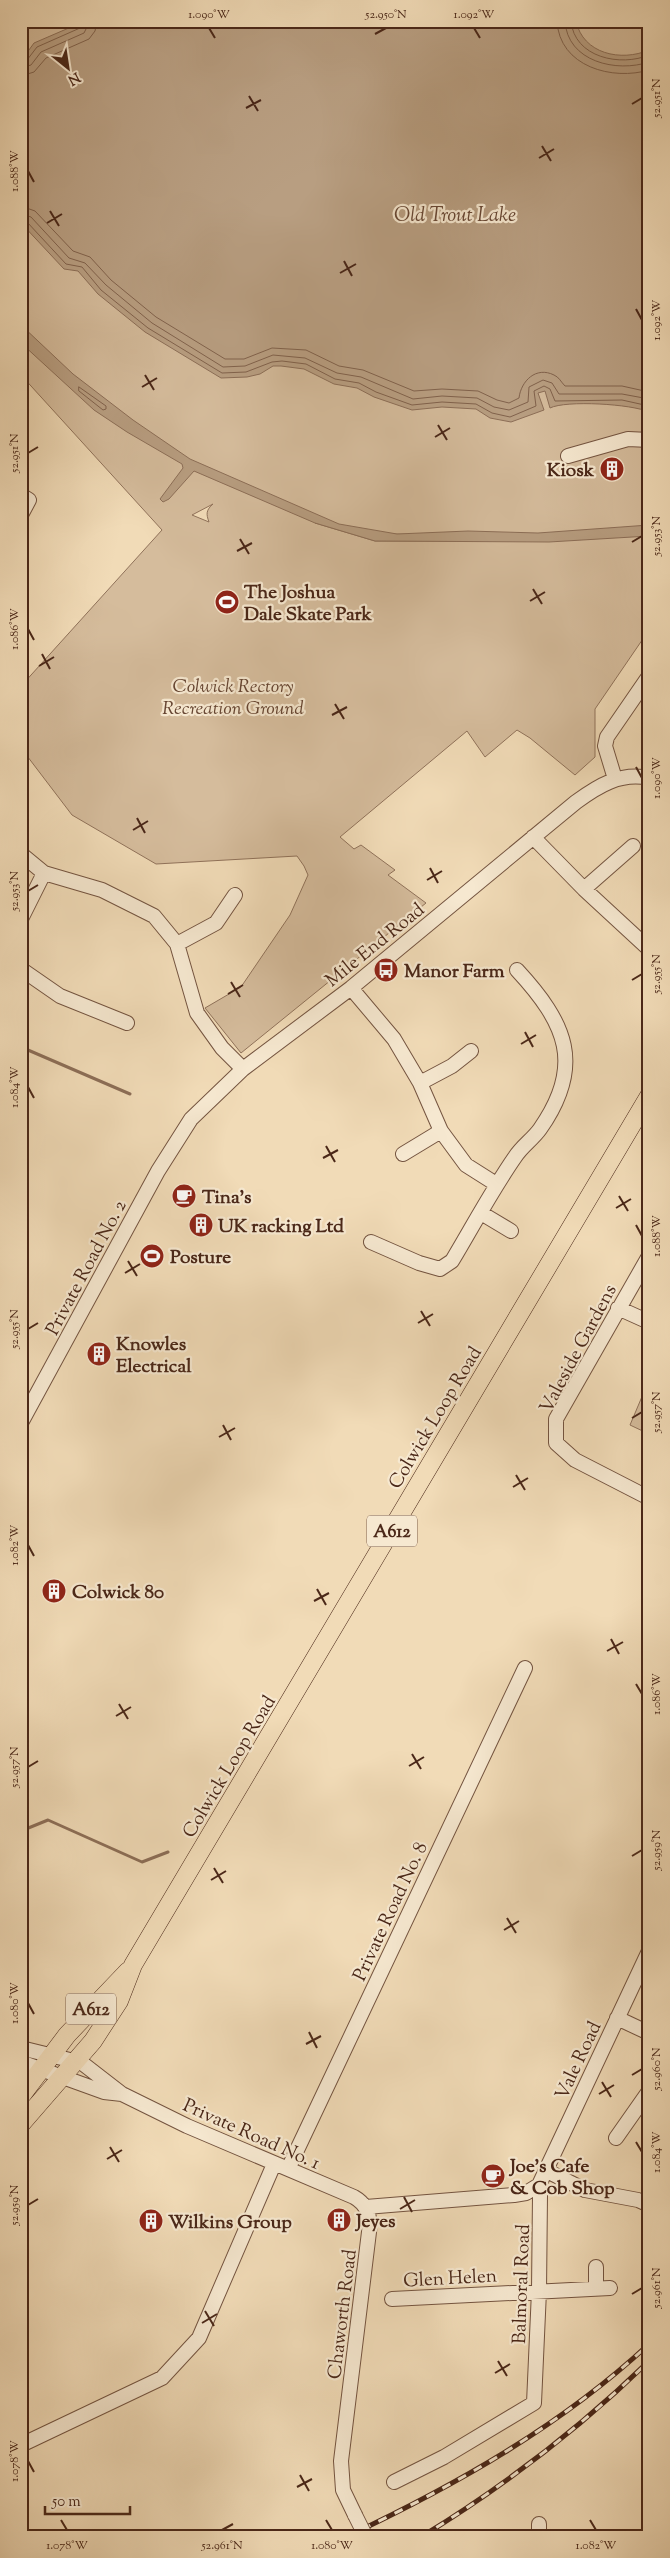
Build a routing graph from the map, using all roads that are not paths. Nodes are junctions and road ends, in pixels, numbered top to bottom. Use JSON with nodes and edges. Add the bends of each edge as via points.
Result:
{"nodes":[{"id":1,"x":649,"y":440,"type":"edge"},
{"id":2,"x":569,"y":460,"type":"dead end"},
{"id":3,"x":21,"y":495,"type":"edge"},
{"id":4,"x":21,"y":514,"type":"edge"},
{"id":5,"x":649,"y":676,"type":"edge"},
{"id":6,"x":649,"y":778,"type":"edge"},
{"id":7,"x":615,"y":779,"type":"junction"},
{"id":8,"x":533,"y":837,"type":"junction"},
{"id":9,"x":633,"y":846,"type":"dead end"},
{"id":10,"x":21,"y":854,"type":"edge"},
{"id":11,"x":44,"y":872,"type":"junction"},
{"id":12,"x":584,"y":889,"type":"junction"},
{"id":13,"x":235,"y":895,"type":"dead end"},
{"id":14,"x":21,"y":919,"type":"edge"},
{"id":15,"x":177,"y":944,"type":"junction"},
{"id":16,"x":649,"y":949,"type":"edge"},
{"id":17,"x":21,"y":969,"type":"edge"},
{"id":18,"x":517,"y":970,"type":"dead end"},
{"id":19,"x":351,"y":988,"type":"junction"},
{"id":20,"x":127,"y":1023,"type":"dead end"},
{"id":21,"x":471,"y":1051,"type":"dead end"},
{"id":22,"x":243,"y":1070,"type":"junction"},
{"id":23,"x":420,"y":1083,"type":"junction"},
{"id":24,"x":649,"y":1096,"type":"edge"},
{"id":25,"x":183,"y":1130,"type":"joint"},
{"id":26,"x":441,"y":1131,"type":"junction"},
{"id":27,"x":403,"y":1154,"type":"dead end"},
{"id":28,"x":496,"y":1184,"type":"junction"},
{"id":29,"x":481,"y":1213,"type":"junction"},
{"id":30,"x":511,"y":1231,"type":"dead end"},
{"id":31,"x":371,"y":1242,"type":"dead end"},
{"id":32,"x":649,"y":1256,"type":"edge"},
{"id":33,"x":618,"y":1308,"type":"junction"},
{"id":34,"x":649,"y":1322,"type":"edge"},
{"id":35,"x":21,"y":1423,"type":"edge"},
{"id":36,"x":649,"y":1498,"type":"edge"},
{"id":37,"x":525,"y":1668,"type":"dead end"},
{"id":38,"x":649,"y":1951,"type":"edge"},
{"id":39,"x":133,"y":1965,"type":"junction"},
{"id":40,"x":617,"y":2018,"type":"junction"},
{"id":41,"x":649,"y":2033,"type":"edge"},
{"id":42,"x":21,"y":2048,"type":"edge"},
{"id":43,"x":75,"y":2061,"type":"junction"},
{"id":44,"x":21,"y":2062,"type":"edge"},
{"id":45,"x":47,"y":2062,"type":"junction"},
{"id":46,"x":62,"y":2076,"type":"junction"},
{"id":47,"x":649,"y":2091,"type":"edge"},
{"id":48,"x":122,"y":2094,"type":"junction"},
{"id":49,"x":21,"y":2096,"type":"edge"},
{"id":50,"x":21,"y":2124,"type":"edge"},
{"id":51,"x":616,"y":2138,"type":"dead end"},
{"id":52,"x":281,"y":2166,"type":"junction"},
{"id":53,"x":547,"y":2171,"type":"junction"},
{"id":54,"x":539,"y":2185,"type":"junction"},
{"id":55,"x":649,"y":2205,"type":"edge"},
{"id":56,"x":366,"y":2207,"type":"junction"},
{"id":57,"x":596,"y":2267,"type":"dead end"},
{"id":58,"x":539,"y":2291,"type":"junction"},
{"id":59,"x":392,"y":2299,"type":"dead end"},
{"id":60,"x":21,"y":2445,"type":"edge"},
{"id":61,"x":394,"y":2482,"type":"dead end"},
{"id":62,"x":366,"y":2537,"type":"edge"}],
"edges":[{"from":1,"to":2,"type":"street","via":[[628,439]]},
{"from":3,"to":4,"type":"street","via":[[28,500]]},
{"from":5,"to":7,"type":"street","via":[[607,737],[606,746]]},
{"from":6,"to":7,"type":"street","name":"Mile End Road"},
{"from":7,"to":8,"type":"street","name":"Mile End Road","via":[[596,787]]},
{"from":8,"to":12,"type":"street"},
{"from":8,"to":19,"type":"street","name":"Mile End Road"},
{"from":9,"to":12,"type":"street","via":[[622,863]]},
{"from":10,"to":11,"type":"street"},
{"from":11,"to":14,"type":"street"},
{"from":11,"to":15,"type":"street","via":[[102,890],[154,916]]},
{"from":12,"to":16,"type":"street"},
{"from":13,"to":15,"type":"street","via":[[216,923]]},
{"from":15,"to":22,"type":"street","via":[[197,1013],[222,1048]]},
{"from":17,"to":20,"type":"street","via":[[60,996]]},
{"from":18,"to":28,"type":"street","via":[[541,996],[561,1034],[566,1074],[558,1100],[539,1130],[520,1149]]},
{"from":19,"to":22,"type":"street","name":"Mile End Road"},
{"from":19,"to":23,"type":"street","via":[[394,1039]]},
{"from":21,"to":23,"type":"street","via":[[452,1066]]},
{"from":22,"to":25,"type":"street","name":"Mile End Road","via":[[201,1108]]},
{"from":23,"to":26,"type":"street"},
{"from":24,"to":39,"type":"main road","name":"Colwick Loop Road","number":"A612"},
{"from":25,"to":35,"type":"street","name":"Private Road No. 2"},
{"from":26,"to":27,"type":"street"},
{"from":26,"to":28,"type":"street","via":[[466,1165]]},
{"from":28,"to":29,"type":"street"},
{"from":29,"to":30,"type":"street"},
{"from":29,"to":31,"type":"street","via":[[452,1262],[440,1269]]},
{"from":32,"to":33,"type":"street","name":"Valeside Gardens"},
{"from":33,"to":34,"type":"street"},
{"from":33,"to":36,"type":"street","name":"Valeside Gardens","via":[[556,1419],[556,1443],[575,1460]]},
{"from":37,"to":52,"type":"street","name":"Private Road No. 8"},
{"from":38,"to":40,"type":"street","name":"Vale Road"},
{"from":39,"to":43,"type":"main road","name":"Colwick Loop Road","number":"A612","via":[[119,2001],[93,2041]]},
{"from":39,"to":45,"type":"main road","name":"Colwick Loop Road","number":"A612","via":[[67,2035]]},
{"from":40,"to":41,"type":"street"},
{"from":40,"to":53,"type":"street","name":"Vale Road"},
{"from":42,"to":45,"type":"street","name":"Private Road No. 1"},
{"from":43,"to":45,"type":"street","name":"Private Road No. 1"},
{"from":43,"to":46,"type":"main road","name":"Colwick Loop Road","number":"A612"},
{"from":43,"to":48,"type":"street","name":"Private Road No. 1","via":[[93,2070]]},
{"from":44,"to":45,"type":"street","name":"Private Road No. 1"},
{"from":45,"to":46,"type":"street","name":"Private Road No. 1"},
{"from":45,"to":49,"type":"main road","name":"Colwick Loop Road","number":"A612"},
{"from":46,"to":48,"type":"street","name":"Private Road No. 1","via":[[104,2092]]},
{"from":46,"to":50,"type":"main road","name":"Colwick Loop Road","number":"A612"},
{"from":47,"to":51,"type":"street"},
{"from":48,"to":52,"type":"street","name":"Private Road No. 1"},
{"from":52,"to":56,"type":"street","name":"Private Road No. 1","via":[[354,2197]]},
{"from":52,"to":60,"type":"street","name":"Private Road No. 8","via":[[199,2338],[181,2360],[162,2378]]},
{"from":53,"to":54,"type":"street","name":"Vale Road"},
{"from":53,"to":55,"type":"street","via":[[585,2190]]},
{"from":54,"to":56,"type":"street","via":[[526,2193],[514,2195]]},
{"from":54,"to":58,"type":"street","name":"Balmoral Road"},
{"from":56,"to":62,"type":"street","name":"Chaworth Road","bridge":true,"via":[[370,2225],[341,2460],[342,2482],[348,2501]]},
{"from":57,"to":58,"type":"street","name":"Glen Helen","via":[[603,2288]]},
{"from":58,"to":59,"type":"street","name":"Glen Helen"},
{"from":58,"to":61,"type":"street","name":"Balmoral Road","via":[[534,2403]]}]}
